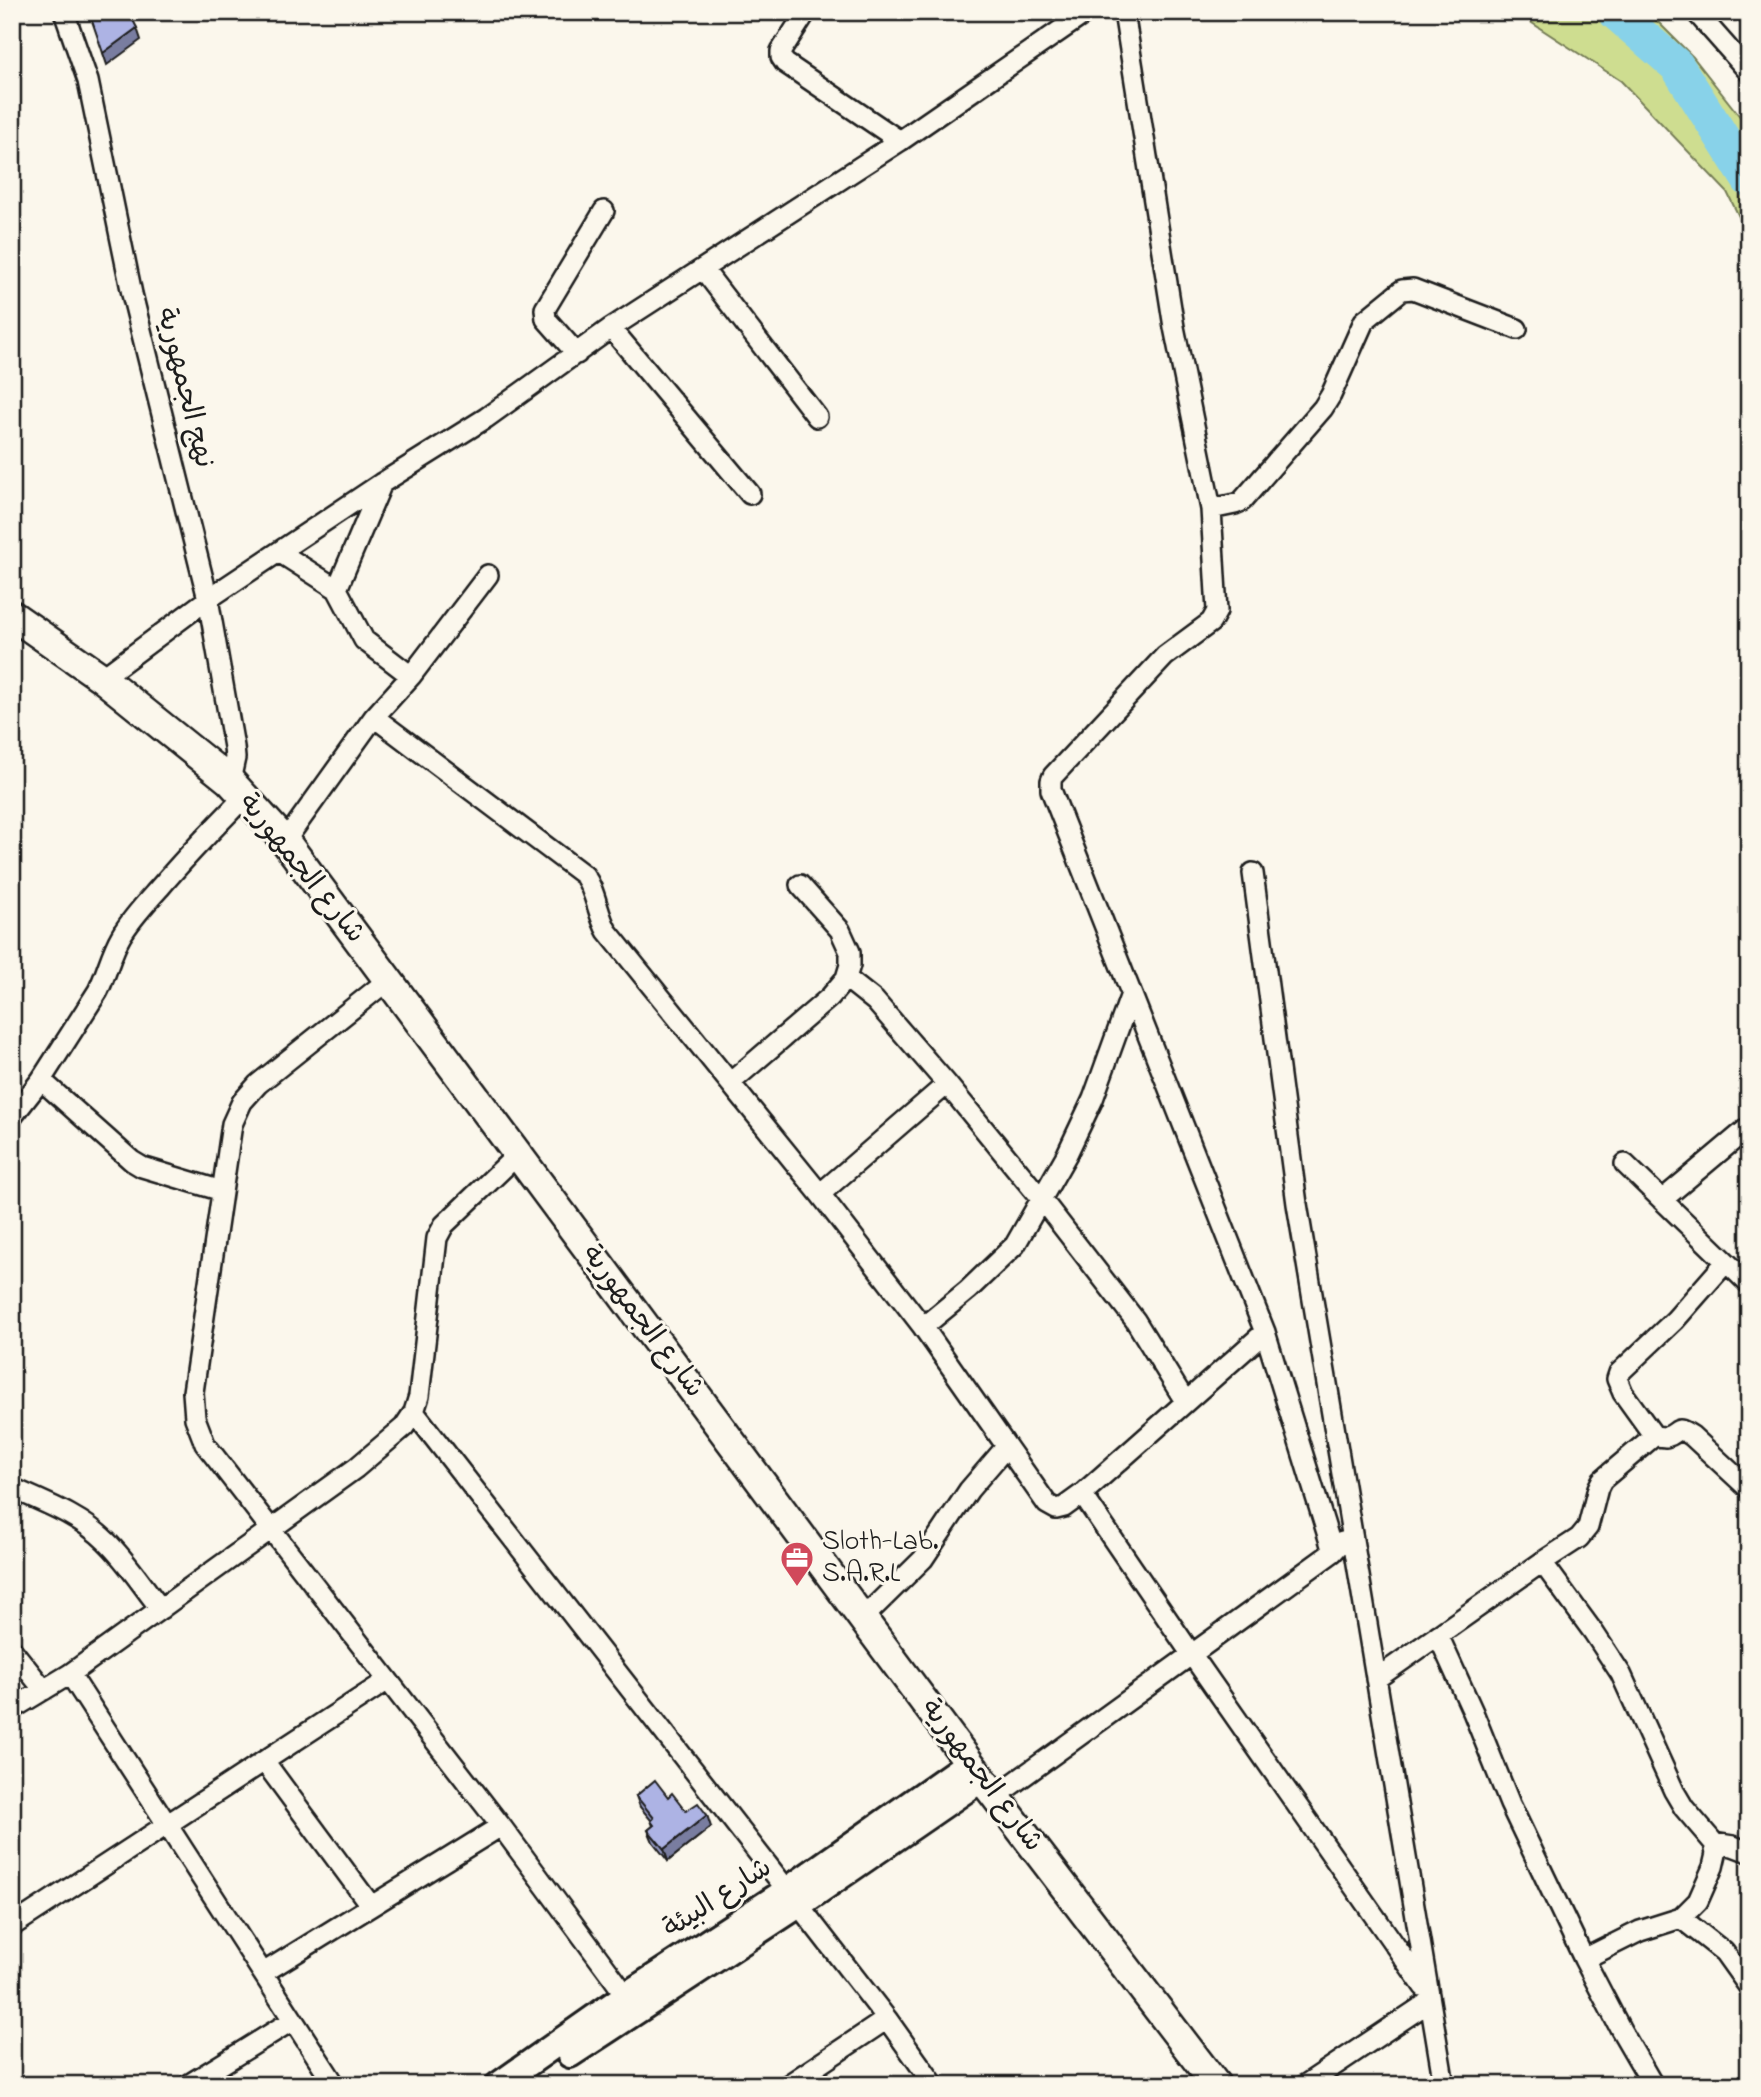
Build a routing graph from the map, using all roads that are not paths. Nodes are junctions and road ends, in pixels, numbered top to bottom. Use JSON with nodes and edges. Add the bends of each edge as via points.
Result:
{"nodes":[{"id":1,"x":64,"y":12,"type":"edge"},
{"id":2,"x":806,"y":12,"type":"edge"},
{"id":3,"x":1087,"y":12,"type":"edge"},
{"id":4,"x":1124,"y":12,"type":"edge"},
{"id":5,"x":1696,"y":12,"type":"edge"},
{"id":6,"x":1749,"y":72,"type":"edge"},
{"id":7,"x":900,"y":141,"type":"junction"},
{"id":8,"x":604,"y":211,"type":"dead end"},
{"id":9,"x":703,"y":270,"type":"junction"},
{"id":10,"x":611,"y":328,"type":"junction"},
{"id":11,"x":1517,"y":329,"type":"dead end"},
{"id":12,"x":576,"y":354,"type":"junction"},
{"id":13,"x":817,"y":416,"type":"dead end"},
{"id":14,"x":382,"y":482,"type":"junction"},
{"id":15,"x":750,"y":494,"type":"dead end"},
{"id":16,"x":1210,"y":509,"type":"junction"},
{"id":17,"x":279,"y":552,"type":"junction"},
{"id":18,"x":488,"y":575,"type":"dead end"},
{"id":19,"x":337,"y":589,"type":"junction"},
{"id":20,"x":208,"y":599,"type":"junction"},
{"id":21,"x":12,"y":615,"type":"edge"},
{"id":22,"x":411,"y":676,"type":"junction"},
{"id":23,"x":102,"y":678,"type":"junction"},
{"id":24,"x":374,"y":717,"type":"junction"},
{"id":25,"x":237,"y":789,"type":"junction"},
{"id":26,"x":285,"y":841,"type":"junction"},
{"id":27,"x":1253,"y":873,"type":"dead end"},
{"id":28,"x":800,"y":885,"type":"dead end"},
{"id":29,"x":846,"y":978,"type":"junction"},
{"id":30,"x":388,"y":980,"type":"junction"},
{"id":31,"x":1131,"y":994,"type":"junction"},
{"id":32,"x":41,"y":1080,"type":"junction"},
{"id":33,"x":730,"y":1083,"type":"junction"},
{"id":34,"x":947,"y":1084,"type":"junction"},
{"id":35,"x":13,"y":1113,"type":"edge"},
{"id":36,"x":1749,"y":1127,"type":"edge"},
{"id":37,"x":517,"y":1155,"type":"junction"},
{"id":38,"x":1625,"y":1164,"type":"dead end"},
{"id":39,"x":222,"y":1191,"type":"junction"},
{"id":40,"x":820,"y":1194,"type":"junction"},
{"id":41,"x":1042,"y":1200,"type":"junction"},
{"id":42,"x":1662,"y":1200,"type":"junction"},
{"id":43,"x":1726,"y":1262,"type":"junction"},
{"id":44,"x":1749,"y":1284,"type":"edge"},
{"id":45,"x":923,"y":1326,"type":"junction"},
{"id":46,"x":1265,"y":1332,"type":"junction"},
{"id":47,"x":1185,"y":1401,"type":"junction"},
{"id":48,"x":414,"y":1412,"type":"junction"},
{"id":49,"x":1654,"y":1436,"type":"junction"},
{"id":50,"x":1006,"y":1447,"type":"junction"},
{"id":51,"x":12,"y":1488,"type":"edge"},
{"id":52,"x":1749,"y":1489,"type":"edge"},
{"id":53,"x":1082,"y":1493,"type":"junction"},
{"id":54,"x":272,"y":1531,"type":"junction"},
{"id":55,"x":1352,"y":1531,"type":"junction"},
{"id":56,"x":1333,"y":1552,"type":"junction"},
{"id":57,"x":1542,"y":1562,"type":"junction"},
{"id":58,"x":161,"y":1609,"type":"junction"},
{"id":59,"x":862,"y":1619,"type":"junction"},
{"id":60,"x":1438,"y":1635,"type":"junction"},
{"id":61,"x":12,"y":1650,"type":"edge"},
{"id":62,"x":1192,"y":1655,"type":"junction"},
{"id":63,"x":70,"y":1674,"type":"junction"},
{"id":64,"x":1376,"y":1679,"type":"junction"},
{"id":65,"x":388,"y":1680,"type":"junction"},
{"id":66,"x":44,"y":1690,"type":"junction"},
{"id":67,"x":12,"y":1709,"type":"edge"},
{"id":68,"x":264,"y":1761,"type":"junction"},
{"id":69,"x":983,"y":1779,"type":"junction"},
{"id":70,"x":167,"y":1824,"type":"junction"},
{"id":71,"x":502,"y":1826,"type":"junction"},
{"id":72,"x":1714,"y":1843,"type":"junction"},
{"id":73,"x":1749,"y":1852,"type":"edge"},
{"id":74,"x":793,"y":1897,"type":"junction"},
{"id":75,"x":371,"y":1906,"type":"junction"},
{"id":76,"x":1681,"y":1918,"type":"junction"},
{"id":77,"x":12,"y":1926,"type":"edge"},
{"id":78,"x":1584,"y":1959,"type":"junction"},
{"id":79,"x":263,"y":1973,"type":"junction"},
{"id":80,"x":1749,"y":1987,"type":"edge"},
{"id":81,"x":1428,"y":1997,"type":"junction"},
{"id":82,"x":632,"y":2002,"type":"junction"},
{"id":83,"x":887,"y":2019,"type":"junction"},
{"id":84,"x":293,"y":2020,"type":"junction"},
{"id":85,"x":188,"y":2085,"type":"edge"},
{"id":86,"x":335,"y":2085,"type":"edge"},
{"id":87,"x":498,"y":2085,"type":"edge"},
{"id":88,"x":526,"y":2085,"type":"edge"},
{"id":89,"x":788,"y":2085,"type":"edge"},
{"id":90,"x":934,"y":2085,"type":"edge"},
{"id":91,"x":1216,"y":2085,"type":"edge"},
{"id":92,"x":1306,"y":2085,"type":"edge"},
{"id":93,"x":1444,"y":2085,"type":"edge"},
{"id":94,"x":1653,"y":2085,"type":"edge"}],
"edges":[{"from":1,"to":20,"type":"street","name":"نهج الجمهورية","via":[[88,81],[132,294]]},
{"from":2,"to":7,"type":"street","via":[[782,51],[785,63]]},
{"from":3,"to":7,"type":"street"},
{"from":4,"to":16,"type":"street","via":[[1174,327]]},
{"from":5,"to":6,"type":"street"},
{"from":7,"to":9,"type":"street"},
{"from":8,"to":12,"type":"street","via":[[545,309],[546,319]]},
{"from":9,"to":10,"type":"street"},
{"from":9,"to":13,"type":"street"},
{"from":10,"to":12,"type":"street"},
{"from":10,"to":15,"type":"street"},
{"from":11,"to":16,"type":"street","via":[[1413,289],[1402,290],[1364,321],[1316,418],[1241,501]]},
{"from":12,"to":14,"type":"street","via":[[486,418]]},
{"from":14,"to":17,"type":"street"},
{"from":14,"to":19,"type":"street"},
{"from":16,"to":31,"type":"street","via":[[1216,616],[1165,656],[1051,781]]},
{"from":17,"to":19,"type":"street"},
{"from":17,"to":20,"type":"street"},
{"from":18,"to":22,"type":"street"},
{"from":19,"to":22,"type":"street","via":[[364,640]]},
{"from":20,"to":23,"type":"street"},
{"from":20,"to":25,"type":"street","name":"نهج الجمهورية"},
{"from":21,"to":23,"type":"main road","name":"شارع الجمهورية"},
{"from":22,"to":24,"type":"street"},
{"from":23,"to":25,"type":"main road","name":"شارع الجمهورية"},
{"from":24,"to":26,"type":"street"},
{"from":24,"to":33,"type":"street","via":[[584,875],[607,931]]},
{"from":25,"to":26,"type":"main road","name":"شارع الجمهورية"},
{"from":25,"to":32,"type":"street","via":[[121,936],[98,991]]},
{"from":26,"to":30,"type":"main road","name":"شارع الجمهورية"},
{"from":27,"to":55,"type":"street","via":[[1297,1204]]},
{"from":28,"to":29,"type":"street","via":[[841,930],[849,951]]},
{"from":29,"to":33,"type":"street"},
{"from":29,"to":34,"type":"street","via":[[875,1001]]},
{"from":30,"to":37,"type":"main road","name":"شارع الجمهورية"},
{"from":30,"to":39,"type":"street","via":[[242,1101],[232,1124]]},
{"from":31,"to":41,"type":"street","via":[[1093,1099]]},
{"from":31,"to":46,"type":"street"},
{"from":32,"to":35,"type":"street"},
{"from":32,"to":39,"type":"street","via":[[132,1161]]},
{"from":33,"to":40,"type":"street"},
{"from":34,"to":40,"type":"street"},
{"from":34,"to":41,"type":"street"},
{"from":36,"to":42,"type":"street"},
{"from":37,"to":48,"type":"street","via":[[444,1225],[438,1238]]},
{"from":37,"to":59,"type":"main road","name":"شارع الجمهورية"},
{"from":38,"to":42,"type":"street"},
{"from":39,"to":54,"type":"street","via":[[192,1392],[195,1419],[205,1444]]},
{"from":40,"to":45,"type":"street"},
{"from":41,"to":45,"type":"street","via":[[1015,1245]]},
{"from":41,"to":47,"type":"street","via":[[1135,1320]]},
{"from":42,"to":43,"type":"street"},
{"from":43,"to":44,"type":"street"},
{"from":43,"to":49,"type":"street","via":[[1675,1320],[1619,1373],[1623,1393]]},
{"from":45,"to":50,"type":"street"},
{"from":46,"to":47,"type":"street"},
{"from":46,"to":56,"type":"street"},
{"from":47,"to":53,"type":"street"},
{"from":48,"to":54,"type":"street","via":[[404,1427],[356,1468]]},
{"from":48,"to":74,"type":"street"},
{"from":49,"to":52,"type":"street","via":[[1684,1430]]},
{"from":49,"to":57,"type":"street","via":[[1602,1480],[1584,1533]]},
{"from":50,"to":53,"type":"street","via":[[1047,1504],[1064,1507]]},
{"from":50,"to":59,"type":"street","via":[[969,1490],[923,1559]]},
{"from":51,"to":58,"type":"street","via":[[74,1517],[107,1542]]},
{"from":53,"to":62,"type":"street"},
{"from":54,"to":58,"type":"street"},
{"from":54,"to":65,"type":"street"},
{"from":55,"to":56,"type":"street"},
{"from":55,"to":64,"type":"street"},
{"from":56,"to":62,"type":"street"},
{"from":57,"to":60,"type":"street"},
{"from":57,"to":72,"type":"street","via":[[1621,1674],[1674,1791]]},
{"from":58,"to":63,"type":"street"},
{"from":59,"to":69,"type":"main road","name":"شارع الجمهورية"},
{"from":60,"to":64,"type":"street"},
{"from":60,"to":78,"type":"street","via":[[1510,1804]]},
{"from":61,"to":66,"type":"street"},
{"from":62,"to":69,"type":"street"},
{"from":62,"to":81,"type":"street"},
{"from":63,"to":66,"type":"street"},
{"from":63,"to":70,"type":"street"},
{"from":64,"to":81,"type":"street"},
{"from":65,"to":68,"type":"street"},
{"from":65,"to":71,"type":"street"},
{"from":66,"to":67,"type":"street"},
{"from":68,"to":70,"type":"street"},
{"from":68,"to":75,"type":"street"},
{"from":69,"to":74,"type":"street","name":"شارع البيئة"},
{"from":69,"to":91,"type":"main road","name":"شارع الجمهورية"},
{"from":70,"to":77,"type":"street"},
{"from":70,"to":79,"type":"street"},
{"from":71,"to":75,"type":"street"},
{"from":71,"to":82,"type":"street"},
{"from":72,"to":73,"type":"street"},
{"from":72,"to":76,"type":"street","via":[[1713,1867],[1699,1901]]},
{"from":74,"to":82,"type":"street","name":"شارع البيئة"},
{"from":74,"to":83,"type":"street"},
{"from":75,"to":79,"type":"street"},
{"from":76,"to":78,"type":"street","via":[[1640,1931]]},
{"from":76,"to":80,"type":"street","via":[[1724,1952]]},
{"from":78,"to":94,"type":"street"},
{"from":79,"to":84,"type":"street"},
{"from":81,"to":92,"type":"street"},
{"from":81,"to":93,"type":"street"},
{"from":82,"to":87,"type":"street","name":"شارع البيئة"},
{"from":82,"to":88,"type":"street","name":"شارع البيئة"},
{"from":83,"to":89,"type":"street"},
{"from":83,"to":90,"type":"street"},
{"from":84,"to":85,"type":"street"},
{"from":84,"to":86,"type":"street"}]}
